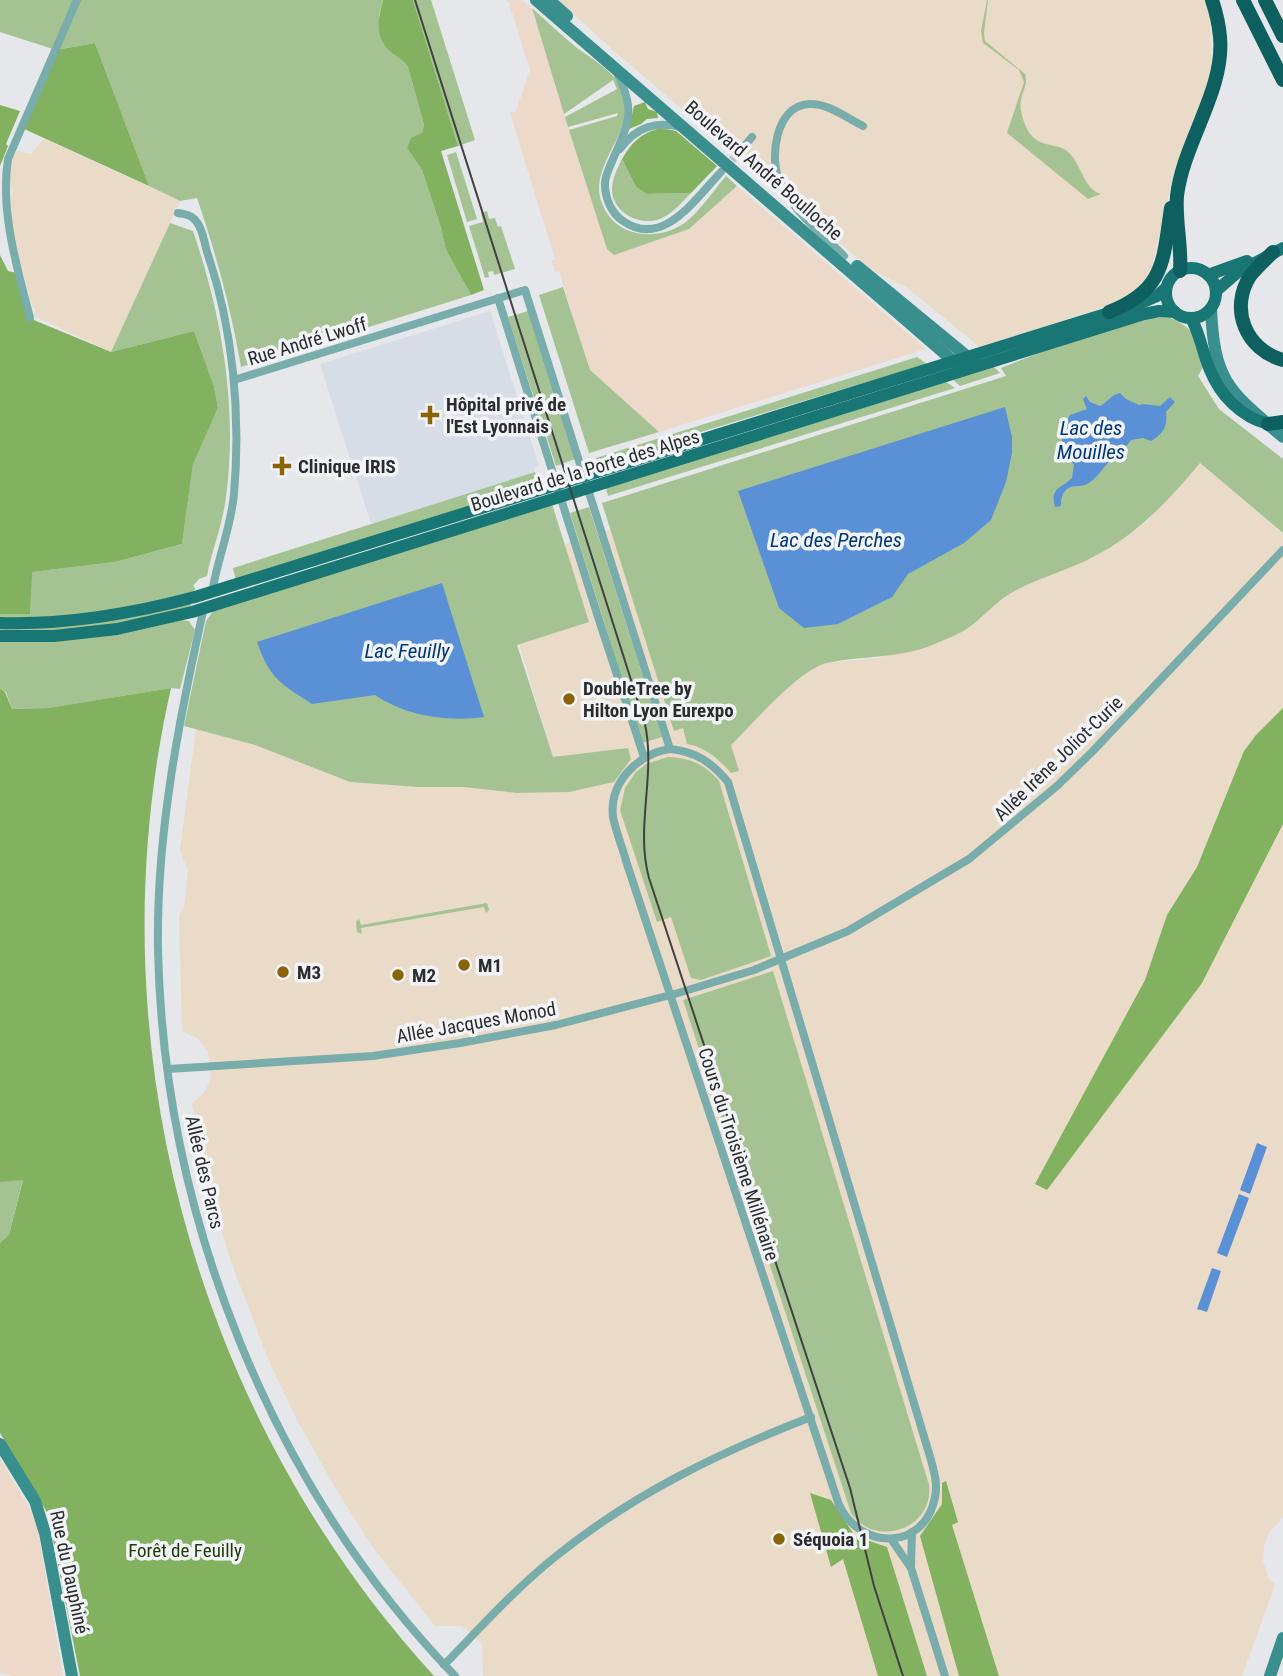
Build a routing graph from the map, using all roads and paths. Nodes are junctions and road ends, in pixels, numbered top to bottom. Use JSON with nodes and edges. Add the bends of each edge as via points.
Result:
{"nodes":[{"id":1,"x":77,"y":0,"type":"edge"},
{"id":2,"x":536,"y":0,"type":"edge"},
{"id":3,"x":549,"y":0,"type":"edge"},
{"id":4,"x":1212,"y":0,"type":"edge"},
{"id":5,"x":1243,"y":0,"type":"edge"},
{"id":6,"x":1265,"y":0,"type":"edge"},
{"id":7,"x":1283,"y":36,"type":"edge"},
{"id":8,"x":1268,"y":48,"type":"junction"},
{"id":9,"x":616,"y":71,"type":"junction"},
{"id":10,"x":1283,"y":80,"type":"edge"},
{"id":11,"x":1283,"y":93,"type":"edge"},
{"id":12,"x":863,"y":126,"type":"dead end"},
{"id":13,"x":688,"y":129,"type":"junction"},
{"id":14,"x":752,"y":137,"type":"dead end"},
{"id":15,"x":741,"y":150,"type":"tunnel mouth"},
{"id":16,"x":614,"y":157,"type":"junction"},
{"id":17,"x":1184,"y":163,"type":"junction"},
{"id":18,"x":721,"y":172,"type":"tunnel mouth"},
{"id":19,"x":178,"y":213,"type":"dead end"},
{"id":20,"x":1278,"y":250,"type":"edge"},
{"id":21,"x":844,"y":256,"type":"junction"},
{"id":22,"x":1180,"y":271,"type":"junction"},
{"id":23,"x":1208,"y":275,"type":"junction"},
{"id":24,"x":1167,"y":288,"type":"junction"},
{"id":25,"x":1216,"y":291,"type":"junction"},
{"id":26,"x":498,"y":298,"type":"junction"},
{"id":27,"x":1211,"y":308,"type":"junction"},
{"id":28,"x":1109,"y":312,"type":"junction"},
{"id":29,"x":1175,"y":312,"type":"junction"},
{"id":30,"x":30,"y":318,"type":"dead end"},
{"id":31,"x":1191,"y":318,"type":"junction"},
{"id":32,"x":968,"y":356,"type":"junction"},
{"id":33,"x":953,"y":360,"type":"junction"},
{"id":34,"x":1283,"y":360,"type":"edge"},
{"id":35,"x":979,"y":366,"type":"junction"},
{"id":36,"x":965,"y":371,"type":"junction"},
{"id":37,"x":234,"y":380,"type":"junction"},
{"id":38,"x":1245,"y":415,"type":"junction"},
{"id":39,"x":1275,"y":423,"type":"edge"},
{"id":40,"x":1283,"y":437,"type":"edge"},
{"id":41,"x":1283,"y":446,"type":"edge"},
{"id":42,"x":583,"y":476,"type":"junction"},
{"id":43,"x":587,"y":489,"type":"junction"},
{"id":44,"x":559,"y":492,"type":"junction"},
{"id":45,"x":1283,"y":550,"type":"edge"},
{"id":46,"x":212,"y":592,"type":"junction"},
{"id":47,"x":204,"y":608,"type":"junction"},
{"id":48,"x":0,"y":624,"type":"edge"},
{"id":49,"x":0,"y":636,"type":"edge"},
{"id":50,"x":670,"y":749,"type":"junction"},
{"id":51,"x":644,"y":757,"type":"junction"},
{"id":52,"x":781,"y":960,"type":"junction"},
{"id":53,"x":671,"y":995,"type":"junction"},
{"id":54,"x":168,"y":1069,"type":"junction"},
{"id":55,"x":811,"y":1417,"type":"junction"},
{"id":56,"x":0,"y":1444,"type":"edge"},
{"id":57,"x":912,"y":1532,"type":"junction"},
{"id":58,"x":891,"y":1539,"type":"junction"},
{"id":59,"x":911,"y":1569,"type":"junction"},
{"id":60,"x":1283,"y":1638,"type":"edge"},
{"id":61,"x":444,"y":1665,"type":"junction"},
{"id":62,"x":72,"y":1676,"type":"edge"},
{"id":63,"x":455,"y":1676,"type":"edge"},
{"id":64,"x":945,"y":1676,"type":"edge"},
{"id":65,"x":1270,"y":1676,"type":"edge"}],
"edges":[{"from":1,"to":30,"type":"street","via":[[5,171],[2,205]]},
{"from":2,"to":9,"type":"main road","name":"Boulevard André Boulloche"},
{"from":3,"to":21,"type":"main road","name":"Boulevard André Boulloche"},
{"from":4,"to":17,"type":"highway","via":[[1220,38],[1218,67]]},
{"from":5,"to":8,"type":"highway"},
{"from":6,"to":7,"type":"highway"},
{"from":8,"to":10,"type":"highway"},
{"from":8,"to":11,"type":"highway"},
{"from":9,"to":13,"type":"main road","name":"Boulevard André Boulloche"},
{"from":9,"to":16,"type":"street","via":[[628,94],[630,111]]},
{"from":12,"to":21,"type":"street","via":[[824,106],[809,104],[788,113],[776,144],[774,166],[781,185]]},
{"from":13,"to":16,"type":"street","via":[[665,123],[647,125]]},
{"from":13,"to":33,"type":"main road","name":"Boulevard André Boulloche"},
{"from":14,"to":15,"type":"street"},
{"from":16,"to":18,"type":"street","via":[[605,184],[609,205],[631,226],[649,231],[680,216]]},
{"from":17,"to":22,"type":"highway","via":[[1177,197]]},
{"from":17,"to":28,"type":"highway","via":[[1174,191],[1163,260],[1153,281],[1139,298]]},
{"from":19,"to":37,"type":"street","name":"Rue André Lwoff","via":[[191,215],[198,223],[224,313]]},
{"from":20,"to":23,"type":"main road"},
{"from":20,"to":25,"type":"main road","via":[[1238,272]]},
{"from":20,"to":34,"type":"highway","via":[[1247,284],[1241,315],[1257,346]]},
{"from":21,"to":32,"type":"main road","name":"Boulevard André Boulloche"},
{"from":22,"to":23,"type":"main road","via":[[1194,268]]},
{"from":22,"to":24,"type":"main road"},
{"from":23,"to":25,"type":"main road"},
{"from":24,"to":28,"type":"main road","name":"Boulevard de la Porte des Alpes","via":[[1157,296]]},
{"from":24,"to":29,"type":"main road","via":[[1167,301]]},
{"from":25,"to":27,"type":"main road"},
{"from":26,"to":37,"type":"street","name":"Rue André Lwoff"},
{"from":26,"to":42,"type":"street","name":"Rue André Lwoff","via":[[525,290]]},
{"from":26,"to":44,"type":"street"},
{"from":27,"to":31,"type":"main road"},
{"from":27,"to":39,"type":"main road","via":[[1215,352],[1226,381],[1239,398]]},
{"from":28,"to":32,"type":"main road","name":"Boulevard de la Porte des Alpes"},
{"from":29,"to":31,"type":"main road"},
{"from":29,"to":35,"type":"main road","name":"Boulevard de la Porte des Alpes","via":[[1144,314]]},
{"from":31,"to":38,"type":"main road","via":[[1210,370]]},
{"from":32,"to":33,"type":"main road","name":"Boulevard de la Porte des Alpes"},
{"from":32,"to":35,"type":"main road","name":"Boulevard André Boulloche"},
{"from":33,"to":36,"type":"main road","name":"Boulevard André Boulloche"},
{"from":33,"to":42,"type":"main road","name":"Boulevard de la Porte des Alpes"},
{"from":35,"to":36,"type":"main road","name":"Boulevard de la Porte des Alpes"},
{"from":36,"to":43,"type":"main road","name":"Boulevard de la Porte des Alpes"},
{"from":37,"to":46,"type":"street","via":[[234,498]]},
{"from":38,"to":39,"type":"main road"},
{"from":38,"to":41,"type":"main road"},
{"from":39,"to":40,"type":"main road"},
{"from":42,"to":43,"type":"street"},
{"from":42,"to":44,"type":"main road","name":"Boulevard de la Porte des Alpes"},
{"from":43,"to":44,"type":"main road","name":"Boulevard de la Porte des Alpes"},
{"from":43,"to":50,"type":"street"},
{"from":44,"to":46,"type":"main road","name":"Boulevard de la Porte des Alpes"},
{"from":44,"to":47,"type":"main road","name":"Boulevard de la Porte des Alpes"},
{"from":44,"to":51,"type":"street"},
{"from":45,"to":52,"type":"street","name":"Allée Irène Joliot-Curie","via":[[1092,752],[999,836],[873,918]]},
{"from":46,"to":47,"type":"street","name":"Allée des Parcs"},
{"from":46,"to":48,"type":"main road","name":"Boulevard de la Porte des Alpes","via":[[98,618]]},
{"from":47,"to":49,"type":"main road","name":"Boulevard de la Porte des Alpes","via":[[117,629]]},
{"from":47,"to":54,"type":"street","name":"Allée des Parcs","via":[[178,728],[165,824],[158,950]]},
{"from":50,"to":51,"type":"street","name":"Cours du Troisième Millénaire"},
{"from":50,"to":52,"type":"street","via":[[704,758],[728,782]]},
{"from":51,"to":53,"type":"street","name":"Cours du Troisième Millénaire","via":[[622,778],[613,817]]},
{"from":52,"to":53,"type":"street","name":"Allée Jacques Monod"},
{"from":52,"to":57,"type":"street","via":[[936,1484],[932,1510]]},
{"from":53,"to":54,"type":"street","name":"Allée Jacques Monod","via":[[556,1025],[373,1056]]},
{"from":53,"to":55,"type":"street","name":"Cours du Troisième Millénaire"},
{"from":54,"to":61,"type":"street","name":"Allée des Parcs","via":[[193,1205],[237,1336],[296,1459],[336,1525],[390,1601]]},
{"from":55,"to":58,"type":"street","name":"Cours du Troisième Millénaire","via":[[845,1516],[866,1534]]},
{"from":55,"to":61,"type":"street","via":[[696,1466],[631,1502],[545,1565]]},
{"from":56,"to":62,"type":"main road","name":"Rue du Dauphiné","via":[[34,1501],[45,1533]]},
{"from":57,"to":58,"type":"street"},
{"from":57,"to":59,"type":"street"},
{"from":58,"to":59,"type":"street"},
{"from":59,"to":64,"type":"street"},
{"from":60,"to":65,"type":"main road"},
{"from":61,"to":63,"type":"street","name":"Allée des Parcs"}]}
